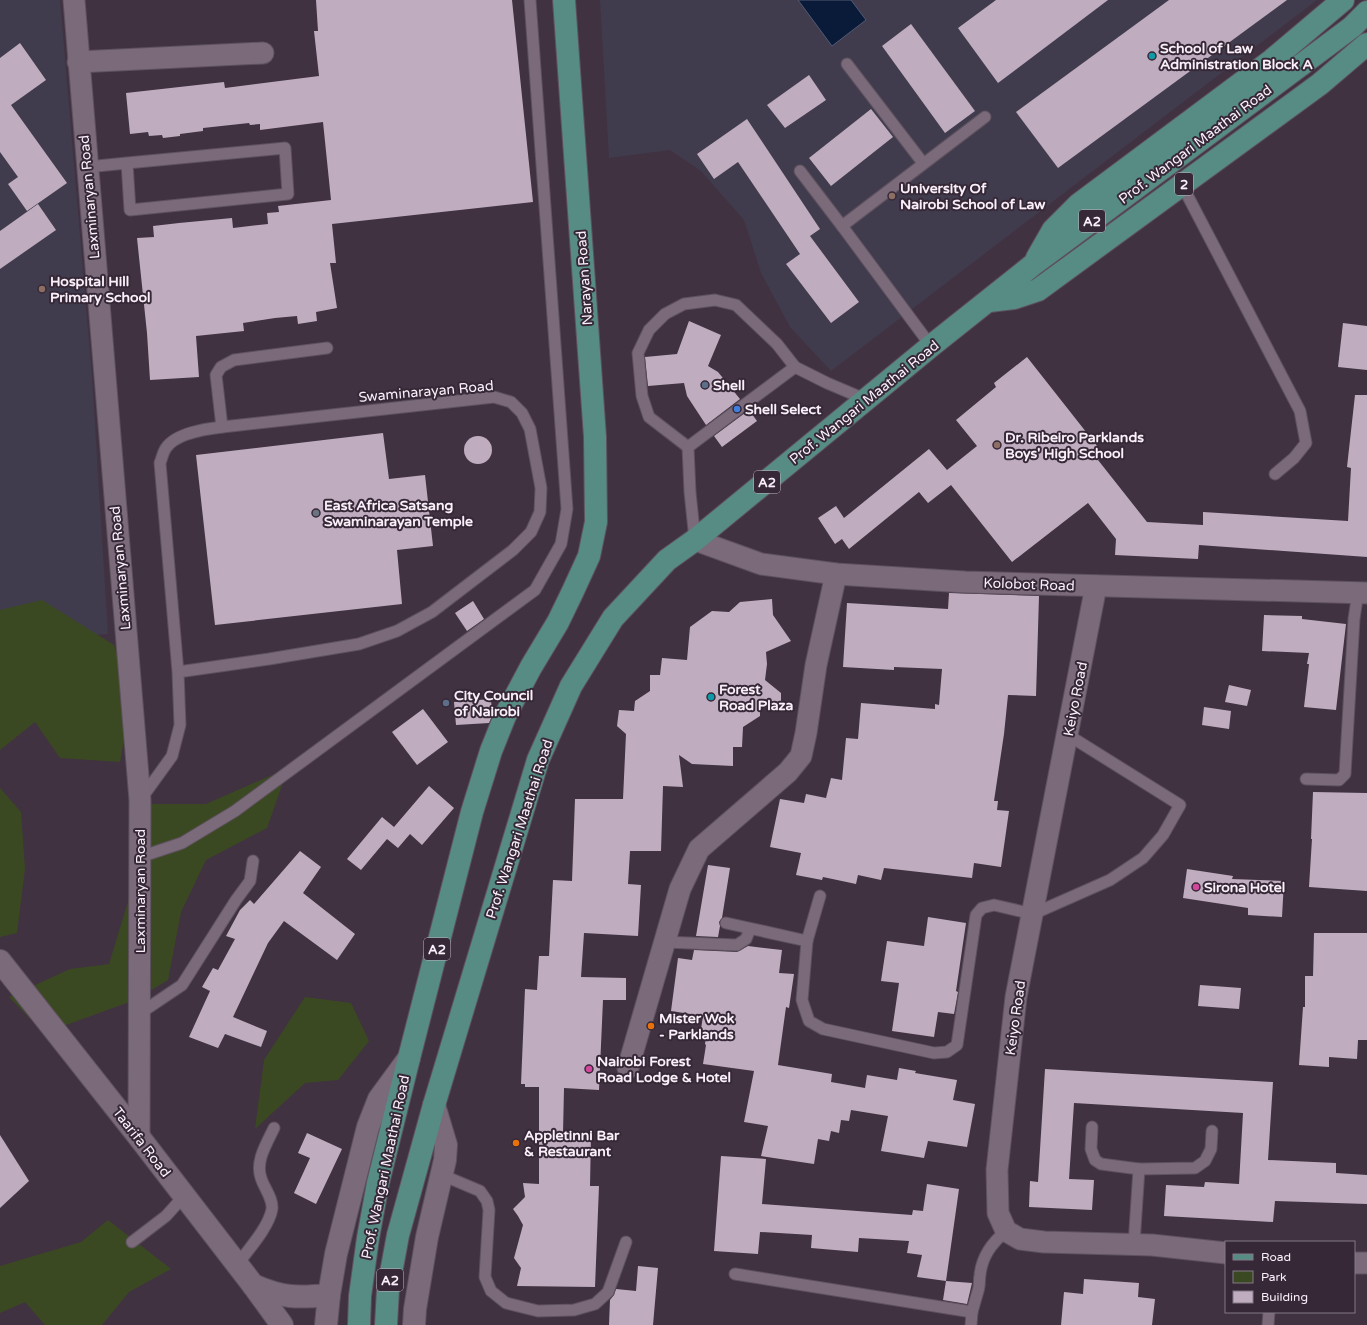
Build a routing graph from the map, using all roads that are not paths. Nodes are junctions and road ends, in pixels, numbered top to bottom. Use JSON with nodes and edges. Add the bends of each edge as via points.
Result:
{"nodes":[{"id":1,"x":74,"y":0,"type":"edge"},
{"id":2,"x":530,"y":0,"type":"edge"},
{"id":3,"x":564,"y":0,"type":"edge"},
{"id":4,"x":1343,"y":0,"type":"edge"},
{"id":5,"x":1367,"y":12,"type":"edge"},
{"id":6,"x":1367,"y":44,"type":"edge"},
{"id":7,"x":263,"y":53,"type":"dead end"},
{"id":8,"x":78,"y":62,"type":"junction"},
{"id":9,"x":846,"y":64,"type":"dead end"},
{"id":10,"x":985,"y":117,"type":"dead end"},
{"id":11,"x":127,"y":163,"type":"junction"},
{"id":12,"x":923,"y":164,"type":"junction"},
{"id":13,"x":87,"y":167,"type":"junction"},
{"id":14,"x":800,"y":171,"type":"dead end"},
{"id":15,"x":1182,"y":186,"type":"junction"},
{"id":16,"x":842,"y":226,"type":"junction"},
{"id":17,"x":1034,"y":264,"type":"junction"},
{"id":18,"x":989,"y":300,"type":"junction"},
{"id":19,"x":931,"y":346,"type":"junction"},
{"id":20,"x":327,"y":348,"type":"dead end"},
{"id":21,"x":795,"y":367,"type":"junction"},
{"id":22,"x":867,"y":400,"type":"junction"},
{"id":23,"x":222,"y":427,"type":"junction"},
{"id":24,"x":688,"y":447,"type":"junction"},
{"id":25,"x":1276,"y":474,"type":"dead end"},
{"id":26,"x":695,"y":540,"type":"junction"},
{"id":27,"x":588,"y":556,"type":"joint"},
{"id":28,"x":836,"y":574,"type":"junction"},
{"id":29,"x":1096,"y":586,"type":"junction"},
{"id":30,"x":1362,"y":593,"type":"edge"},
{"id":31,"x":178,"y":672,"type":"junction"},
{"id":32,"x":1068,"y":735,"type":"junction"},
{"id":33,"x":1306,"y":779,"type":"dead end"},
{"id":34,"x":140,"y":800,"type":"junction"},
{"id":35,"x":140,"y":857,"type":"junction"},
{"id":36,"x":253,"y":861,"type":"dead end"},
{"id":37,"x":820,"y":896,"type":"dead end"},
{"id":38,"x":1033,"y":914,"type":"junction"},
{"id":39,"x":726,"y":923,"type":"dead end"},
{"id":40,"x":750,"y":929,"type":"junction"},
{"id":41,"x":807,"y":941,"type":"junction"},
{"id":42,"x":666,"y":942,"type":"junction"},
{"id":43,"x":0,"y":961,"type":"edge"},
{"id":44,"x":139,"y":1014,"type":"junction"},
{"id":45,"x":408,"y":1058,"type":"junction"},
{"id":46,"x":628,"y":1068,"type":"dead end"},
{"id":47,"x":434,"y":1105,"type":"junction"},
{"id":48,"x":1092,"y":1126,"type":"dead end"},
{"id":49,"x":274,"y":1128,"type":"dead end"},
{"id":50,"x":1212,"y":1131,"type":"dead end"},
{"id":51,"x":139,"y":1137,"type":"junction"},
{"id":52,"x":1139,"y":1170,"type":"junction"},
{"id":53,"x":442,"y":1175,"type":"junction"},
{"id":54,"x":184,"y":1196,"type":"junction"},
{"id":55,"x":1006,"y":1231,"type":"junction"},
{"id":56,"x":132,"y":1242,"type":"dead end"},
{"id":57,"x":626,"y":1242,"type":"dead end"},
{"id":58,"x":1134,"y":1244,"type":"junction"},
{"id":59,"x":1225,"y":1253,"type":"edge"},
{"id":60,"x":1355,"y":1263,"type":"edge"},
{"id":61,"x":1367,"y":1263,"type":"edge"},
{"id":62,"x":237,"y":1264,"type":"junction"},
{"id":63,"x":735,"y":1274,"type":"dead end"},
{"id":64,"x":253,"y":1285,"type":"junction"},
{"id":65,"x":329,"y":1295,"type":"junction"},
{"id":66,"x":972,"y":1312,"type":"junction"},
{"id":67,"x":1269,"y":1313,"type":"edge"},
{"id":68,"x":282,"y":1325,"type":"edge"},
{"id":69,"x":326,"y":1325,"type":"edge"},
{"id":70,"x":359,"y":1325,"type":"edge"},
{"id":71,"x":386,"y":1325,"type":"edge"},
{"id":72,"x":414,"y":1325,"type":"edge"},
{"id":73,"x":971,"y":1325,"type":"edge"},
{"id":74,"x":1268,"y":1325,"type":"edge"}],
"edges":[{"from":1,"to":8,"type":"street","name":"Laxminaryan Road"},
{"from":2,"to":35,"type":"lane","via":[[567,509],[561,544],[535,590],[235,811],[182,843]]},
{"from":3,"to":27,"type":"main road","name":"Narayan Road","number":"A2","via":[[595,437],[596,522]]},
{"from":4,"to":17,"type":"main road","via":[[1272,60],[1079,204],[1053,230]]},
{"from":5,"to":17,"type":"main road","name":"Prof. Wangari Maathai Road","number":"A2","via":[[1352,27]]},
{"from":6,"to":15,"type":"main road","number":"2","via":[[1320,84]]},
{"from":7,"to":8,"type":"street"},
{"from":8,"to":13,"type":"street","name":"Laxminaryan Road"},
{"from":9,"to":12,"type":"lane"},
{"from":10,"to":12,"type":"lane"},
{"from":11,"to":11,"type":"lane","via":[[285,148],[288,194],[130,210]]},
{"from":11,"to":13,"type":"lane"},
{"from":12,"to":16,"type":"lane"},
{"from":13,"to":34,"type":"street","name":"Laxminaryan Road"},
{"from":14,"to":16,"type":"lane"},
{"from":15,"to":18,"type":"main road","number":"2","via":[[1038,290],[1014,298]]},
{"from":15,"to":25,"type":"lane","via":[[1300,411],[1306,443]]},
{"from":16,"to":19,"type":"lane"},
{"from":17,"to":18,"type":"main road","name":"Prof. Wangari Maathai Road","number":"A2"},
{"from":18,"to":19,"type":"main road","name":"Prof. Wangari Maathai Road","number":"A2"},
{"from":19,"to":22,"type":"main road","name":"Prof. Wangari Maathai Road","number":"A2"},
{"from":20,"to":23,"type":"lane","via":[[234,360],[221,367],[216,375]]},
{"from":21,"to":22,"type":"lane"},
{"from":21,"to":24,"type":"lane"},
{"from":21,"to":24,"type":"lane","via":[[777,344],[736,305],[715,300],[684,304],[665,314],[650,330],[638,353],[642,396],[649,417]]},
{"from":22,"to":26,"type":"main road","name":"Prof. Wangari Maathai Road","number":"A2"},
{"from":23,"to":31,"type":"lane","name":"Swaminarayan Road","via":[[179,437],[166,447],[160,463]]},
{"from":23,"to":31,"type":"lane","name":"Swaminarayan Road","via":[[494,397],[511,402],[522,413],[530,429],[542,488],[540,512],[531,532],[513,550],[432,612],[397,631],[359,644]]},
{"from":24,"to":26,"type":"lane"},
{"from":26,"to":28,"type":"street","name":"Kolobot Road","via":[[761,564]]},
{"from":26,"to":47,"type":"main road","name":"Prof. Wangari Maathai Road","number":"A2","via":[[667,560],[613,618],[571,686],[538,760]]},
{"from":27,"to":45,"type":"main road","name":"Prof. Wangari Maathai Road","number":"A2","via":[[558,622],[505,716],[491,751],[472,812]]},
{"from":28,"to":29,"type":"street","name":"Kolobot Road","via":[[965,582]]},
{"from":28,"to":42,"type":"street","via":[[816,665],[801,756],[788,772],[699,849],[680,889]]},
{"from":29,"to":30,"type":"street","name":"Kolobot Road"},
{"from":29,"to":32,"type":"street","name":"Keiyo Road"},
{"from":30,"to":33,"type":"lane","via":[[1354,619],[1345,774],[1339,780]]},
{"from":31,"to":34,"type":"lane","name":"Swaminarayan Road","via":[[180,725],[172,756]]},
{"from":32,"to":38,"type":"street","name":"Keiyo Road"},
{"from":32,"to":38,"type":"lane","via":[[1180,805],[1163,835],[1143,858],[1110,880]]},
{"from":34,"to":35,"type":"street","name":"Laxminaryan Road"},
{"from":35,"to":44,"type":"street","name":"Laxminaryan Road"},
{"from":36,"to":44,"type":"lane","via":[[250,881],[182,985]]},
{"from":37,"to":41,"type":"lane"},
{"from":38,"to":41,"type":"lane","via":[[994,905],[982,908],[976,915],[957,1045],[947,1052],[934,1053],[823,1029],[809,1021],[802,1000]]},
{"from":38,"to":55,"type":"street","name":"Keiyo Road","via":[[1016,997],[997,1170],[998,1213]]},
{"from":39,"to":40,"type":"lane"},
{"from":40,"to":41,"type":"lane"},
{"from":40,"to":42,"type":"lane","via":[[746,939],[737,945]]},
{"from":42,"to":46,"type":"street"},
{"from":43,"to":51,"type":"main road","name":"Taarifa Road"},
{"from":44,"to":51,"type":"street","name":"Laxminaryan Road"},
{"from":45,"to":65,"type":"main road","name":"Prof. Wangari Maathai Road","via":[[379,1099],[368,1127],[336,1254]]},
{"from":45,"to":70,"type":"main road","name":"Prof. Wangari Maathai Road","number":"A2","via":[[378,1183],[360,1296]]},
{"from":47,"to":53,"type":"main road","via":[[446,1145]]},
{"from":47,"to":71,"type":"main road","name":"Prof. Wangari Maathai Road","number":"A2","via":[[398,1235],[388,1288]]},
{"from":48,"to":52,"type":"lane","via":[[1091,1150],[1095,1160],[1101,1164]]},
{"from":49,"to":62,"type":"lane","via":[[261,1154],[259,1165],[260,1177],[268,1191],[272,1208],[268,1223]]},
{"from":50,"to":52,"type":"lane","via":[[1211,1149],[1205,1161],[1195,1168]]},
{"from":51,"to":54,"type":"main road","name":"Taarifa Road"},
{"from":52,"to":58,"type":"lane"},
{"from":53,"to":57,"type":"lane","via":[[480,1191],[487,1200],[485,1277],[491,1291],[506,1303],[538,1311],[574,1310],[595,1304],[608,1292]]},
{"from":53,"to":72,"type":"main road","via":[[427,1237]]},
{"from":54,"to":56,"type":"lane","via":[[166,1216]]},
{"from":54,"to":62,"type":"main road","name":"Taarifa Road"},
{"from":55,"to":58,"type":"street","via":[[1020,1239],[1044,1242]]},
{"from":55,"to":66,"type":"lane","via":[[989,1247]]},
{"from":58,"to":59,"type":"street"},
{"from":60,"to":61,"type":"street"},
{"from":62,"to":64,"type":"main road","name":"Taarifa Road"},
{"from":63,"to":66,"type":"lane"},
{"from":64,"to":65,"type":"main road","via":[[296,1297]]},
{"from":64,"to":68,"type":"main road","name":"Taarifa Road"},
{"from":65,"to":69,"type":"main road","name":"Prof. Wangari Maathai Road"},
{"from":66,"to":73,"type":"lane"},
{"from":67,"to":74,"type":"lane"}]}
